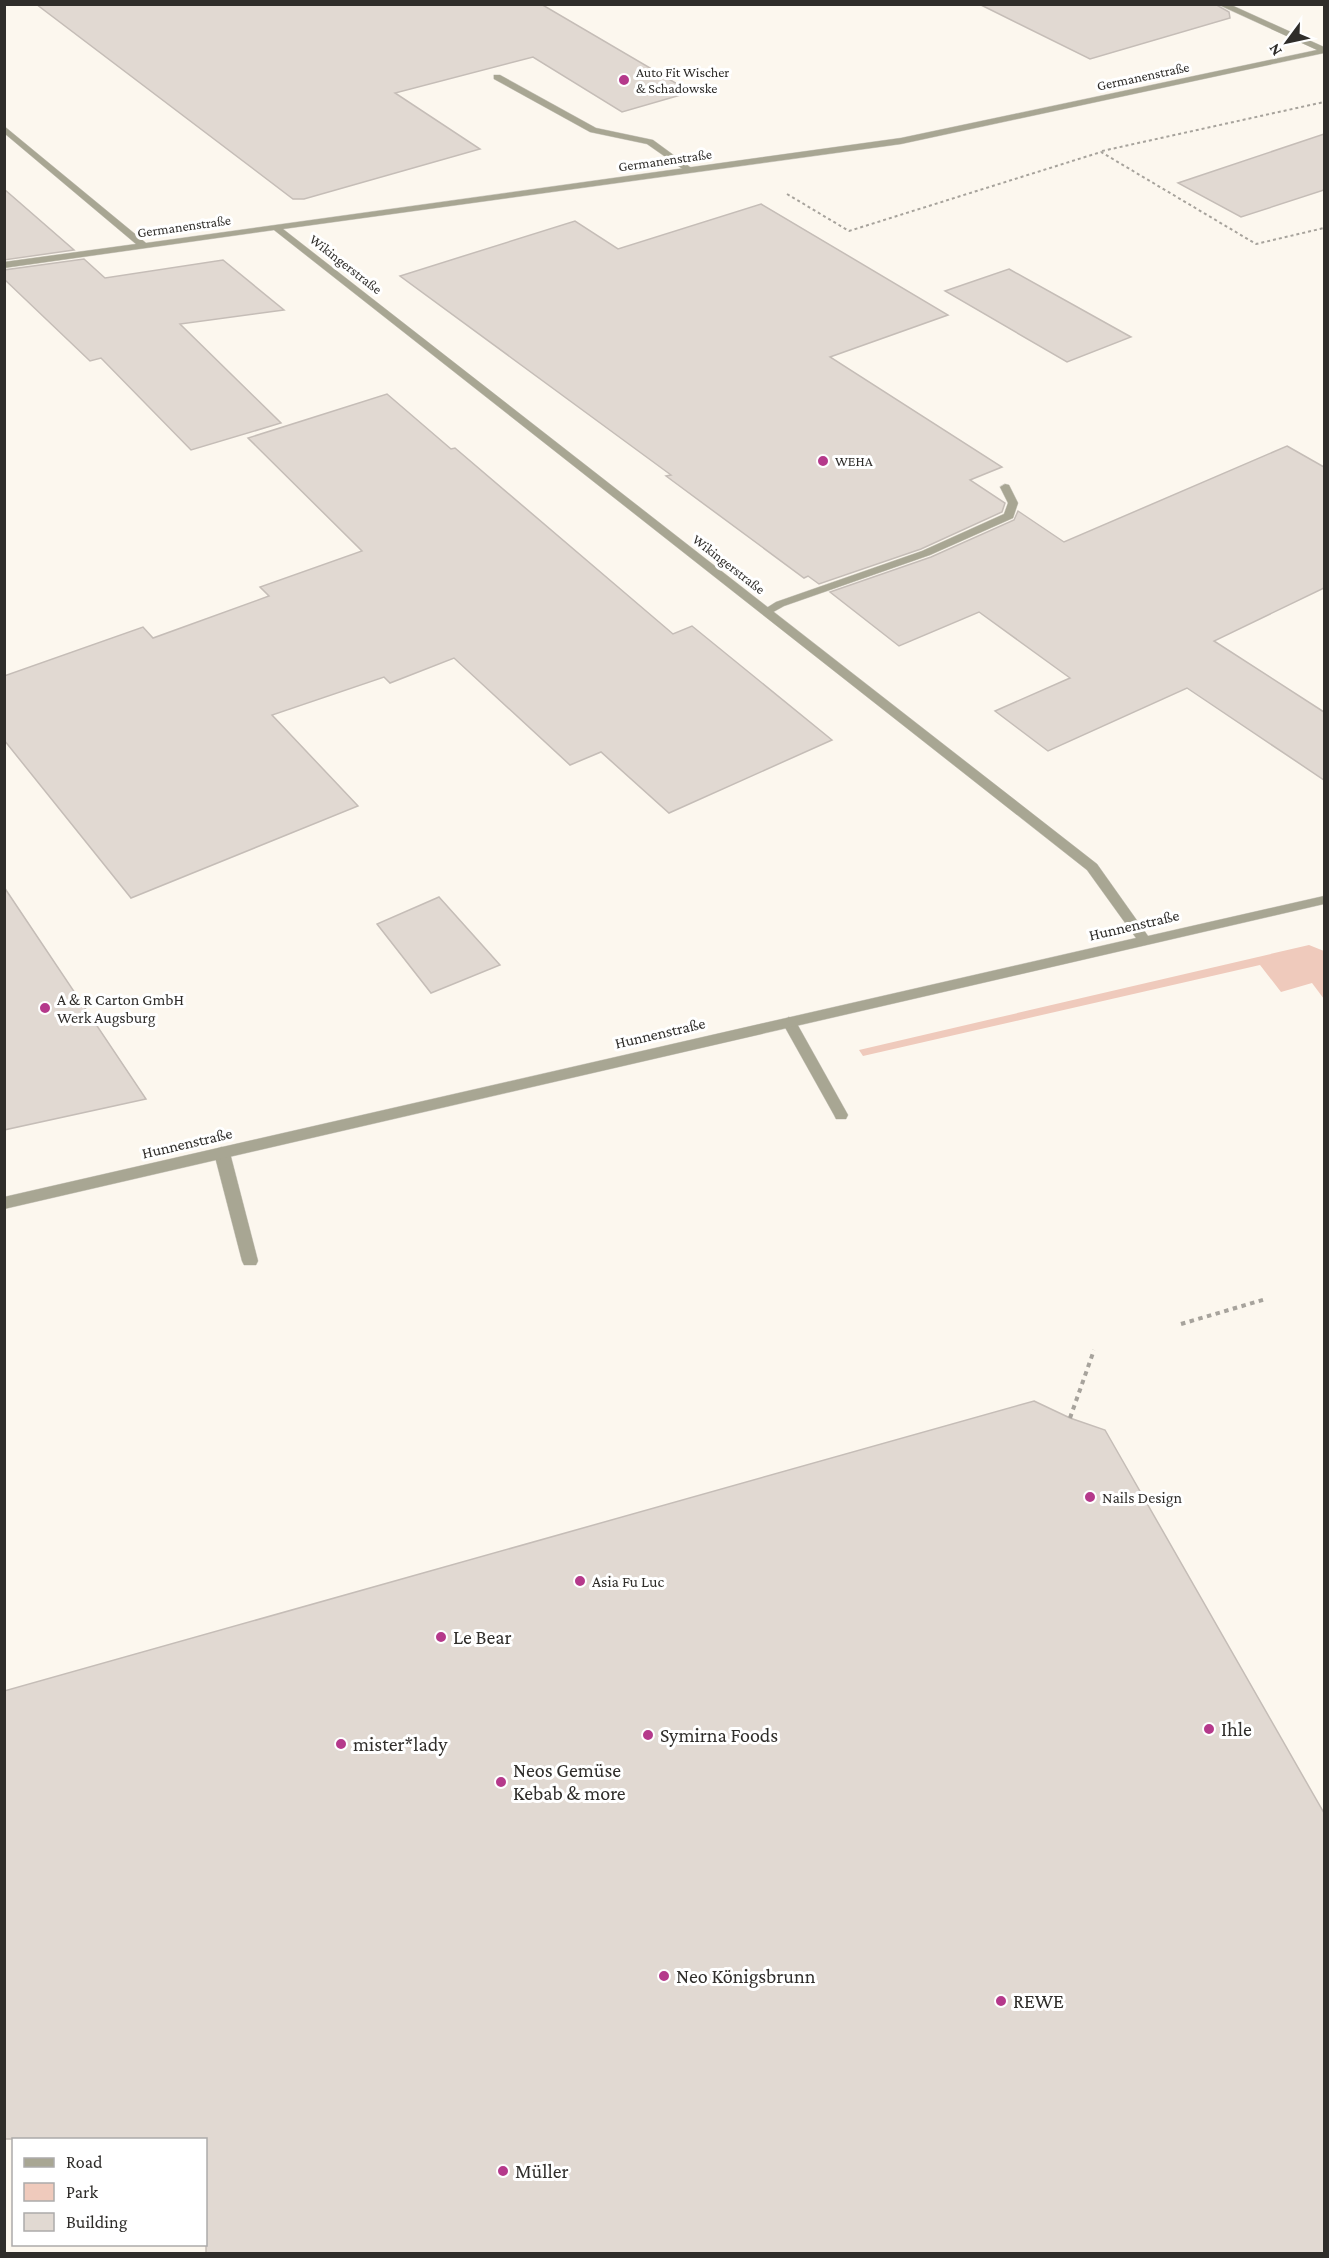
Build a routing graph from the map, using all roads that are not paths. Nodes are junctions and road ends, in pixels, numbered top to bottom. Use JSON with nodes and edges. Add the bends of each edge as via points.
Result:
{"nodes":[{"id":1,"x":1221,"y":4,"type":"edge"},
{"id":2,"x":1324,"y":51,"type":"edge"},
{"id":3,"x":497,"y":76,"type":"dead end"},
{"id":4,"x":4,"y":128,"type":"edge"},
{"id":5,"x":690,"y":170,"type":"junction"},
{"id":6,"x":275,"y":227,"type":"junction"},
{"id":7,"x":144,"y":246,"type":"junction"},
{"id":8,"x":4,"y":265,"type":"edge"},
{"id":9,"x":1005,"y":488,"type":"dead end"},
{"id":10,"x":766,"y":612,"type":"junction"},
{"id":11,"x":1324,"y":900,"type":"edge"},
{"id":12,"x":1145,"y":941,"type":"junction"},
{"id":13,"x":789,"y":1022,"type":"junction"},
{"id":14,"x":841,"y":1115,"type":"dead end"},
{"id":15,"x":222,"y":1153,"type":"junction"},
{"id":16,"x":4,"y":1203,"type":"edge"},
{"id":17,"x":250,"y":1261,"type":"dead end"}],
"edges":[{"from":1,"to":2,"type":"street"},
{"from":2,"to":5,"type":"street","name":"Germanenstraße","via":[[901,141]]},
{"from":3,"to":5,"type":"street","via":[[593,130],[650,142]]},
{"from":4,"to":7,"type":"street"},
{"from":5,"to":6,"type":"street","name":"Germanenstraße"},
{"from":6,"to":7,"type":"street","name":"Germanenstraße"},
{"from":6,"to":10,"type":"street","name":"Wikingerstraße"},
{"from":7,"to":8,"type":"street","name":"Germanenstraße"},
{"from":9,"to":10,"type":"street","via":[[1012,503],[1009,516],[926,553]]},
{"from":10,"to":12,"type":"street","name":"Wikingerstraße","via":[[1092,867]]},
{"from":11,"to":12,"type":"street","name":"Hunnenstraße"},
{"from":12,"to":13,"type":"street","name":"Hunnenstraße"},
{"from":13,"to":14,"type":"street"},
{"from":13,"to":15,"type":"street","name":"Hunnenstraße"},
{"from":15,"to":16,"type":"street","name":"Hunnenstraße"},
{"from":15,"to":17,"type":"street"}]}
